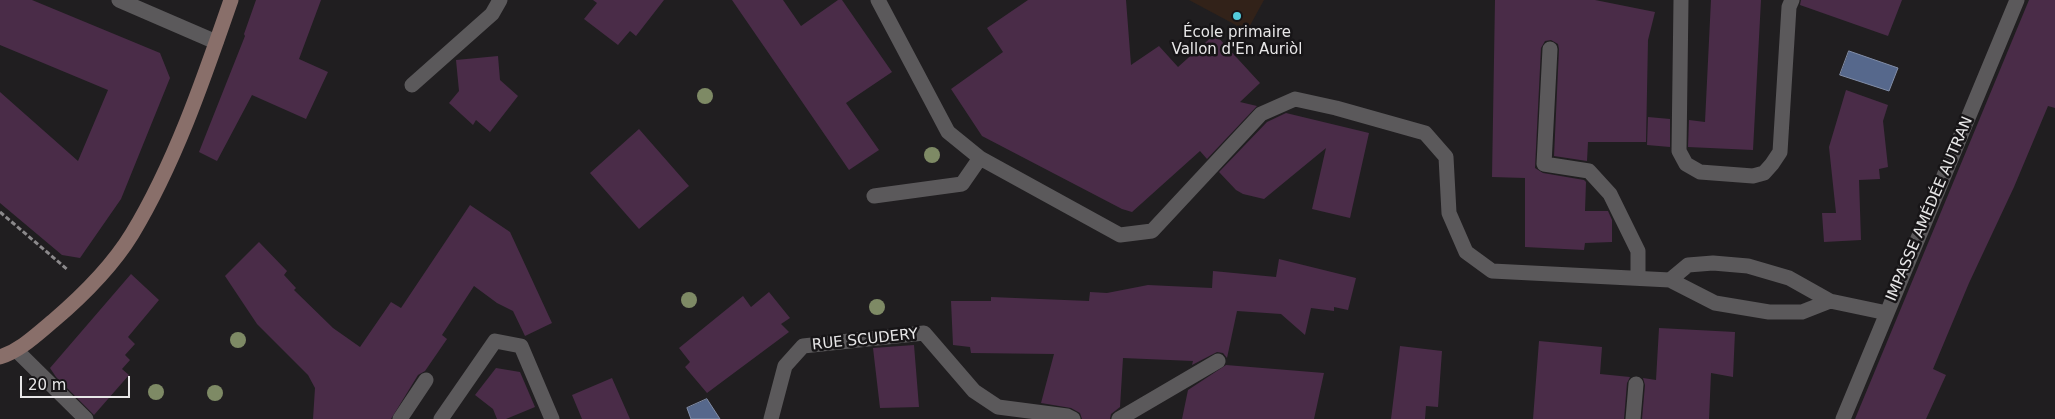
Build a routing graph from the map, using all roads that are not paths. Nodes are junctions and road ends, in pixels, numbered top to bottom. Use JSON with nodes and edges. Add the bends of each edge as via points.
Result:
{"nodes":[{"id":1,"x":119,"y":0,"type":"edge"},
{"id":2,"x":231,"y":0,"type":"edge"},
{"id":3,"x":500,"y":0,"type":"edge"},
{"id":4,"x":878,"y":0,"type":"edge"},
{"id":5,"x":1681,"y":0,"type":"edge"},
{"id":6,"x":1792,"y":0,"type":"edge"},
{"id":7,"x":2018,"y":0,"type":"edge"},
{"id":8,"x":216,"y":42,"type":"junction"},
{"id":9,"x":1550,"y":49,"type":"dead end"},
{"id":10,"x":412,"y":85,"type":"dead end"},
{"id":11,"x":980,"y":158,"type":"junction"},
{"id":12,"x":874,"y":196,"type":"dead end"},
{"id":13,"x":1638,"y":278,"type":"junction"},
{"id":14,"x":1670,"y":280,"type":"junction"},
{"id":15,"x":1830,"y":301,"type":"junction"},
{"id":16,"x":1887,"y":313,"type":"junction"},
{"id":17,"x":17,"y":351,"type":"junction"},
{"id":18,"x":0,"y":357,"type":"edge"},
{"id":19,"x":1218,"y":361,"type":"dead end"},
{"id":20,"x":426,"y":380,"type":"dead end"},
{"id":21,"x":1636,"y":384,"type":"dead end"},
{"id":22,"x":86,"y":419,"type":"edge"},
{"id":23,"x":400,"y":419,"type":"edge"},
{"id":24,"x":441,"y":419,"type":"edge"},
{"id":25,"x":552,"y":419,"type":"edge"},
{"id":26,"x":771,"y":419,"type":"edge"},
{"id":27,"x":1073,"y":419,"type":"edge"},
{"id":28,"x":1119,"y":419,"type":"edge"},
{"id":29,"x":1633,"y":419,"type":"edge"},
{"id":30,"x":1843,"y":419,"type":"edge"}],
"edges":[{"from":1,"to":8,"type":"street"},
{"from":2,"to":8,"type":"street"},
{"from":3,"to":10,"type":"street","via":[[492,14]]},
{"from":4,"to":11,"type":"street","via":[[948,132]]},
{"from":5,"to":6,"type":"street","via":[[1679,152],[1686,164],[1700,172],[1753,176],[1764,172],[1780,152]]},
{"from":7,"to":16,"type":"street","name":"IMPASSE AMÉDÉE AUTRAN"},
{"from":8,"to":17,"type":"street","via":[[156,190],[131,235],[70,306]]},
{"from":9,"to":13,"type":"street","via":[[1544,164],[1589,171],[1610,194],[1638,251]]},
{"from":11,"to":12,"type":"street","via":[[962,184]]},
{"from":11,"to":13,"type":"street","via":[[1120,235],[1152,231],[1260,114],[1295,99],[1425,133],[1446,157],[1449,213],[1466,252],[1492,271]]},
{"from":13,"to":14,"type":"street"},
{"from":14,"to":15,"type":"street","via":[[1715,303],[1769,312],[1802,312]]},
{"from":14,"to":15,"type":"street","via":[[1688,265],[1748,266],[1789,278]]},
{"from":15,"to":16,"type":"street"},
{"from":16,"to":30,"type":"street","name":"IMPASSE AMÉDÉE AUTRAN"},
{"from":17,"to":18,"type":"street"},
{"from":17,"to":22,"type":"street"},
{"from":19,"to":28,"type":"street"},
{"from":20,"to":23,"type":"street"},
{"from":21,"to":29,"type":"street"},
{"from":24,"to":25,"type":"street","via":[[495,341],[522,346]]},
{"from":26,"to":27,"type":"street","name":"RUE SCUDERY","via":[[785,366],[804,346],[924,333],[974,390],[998,407]]}]}
